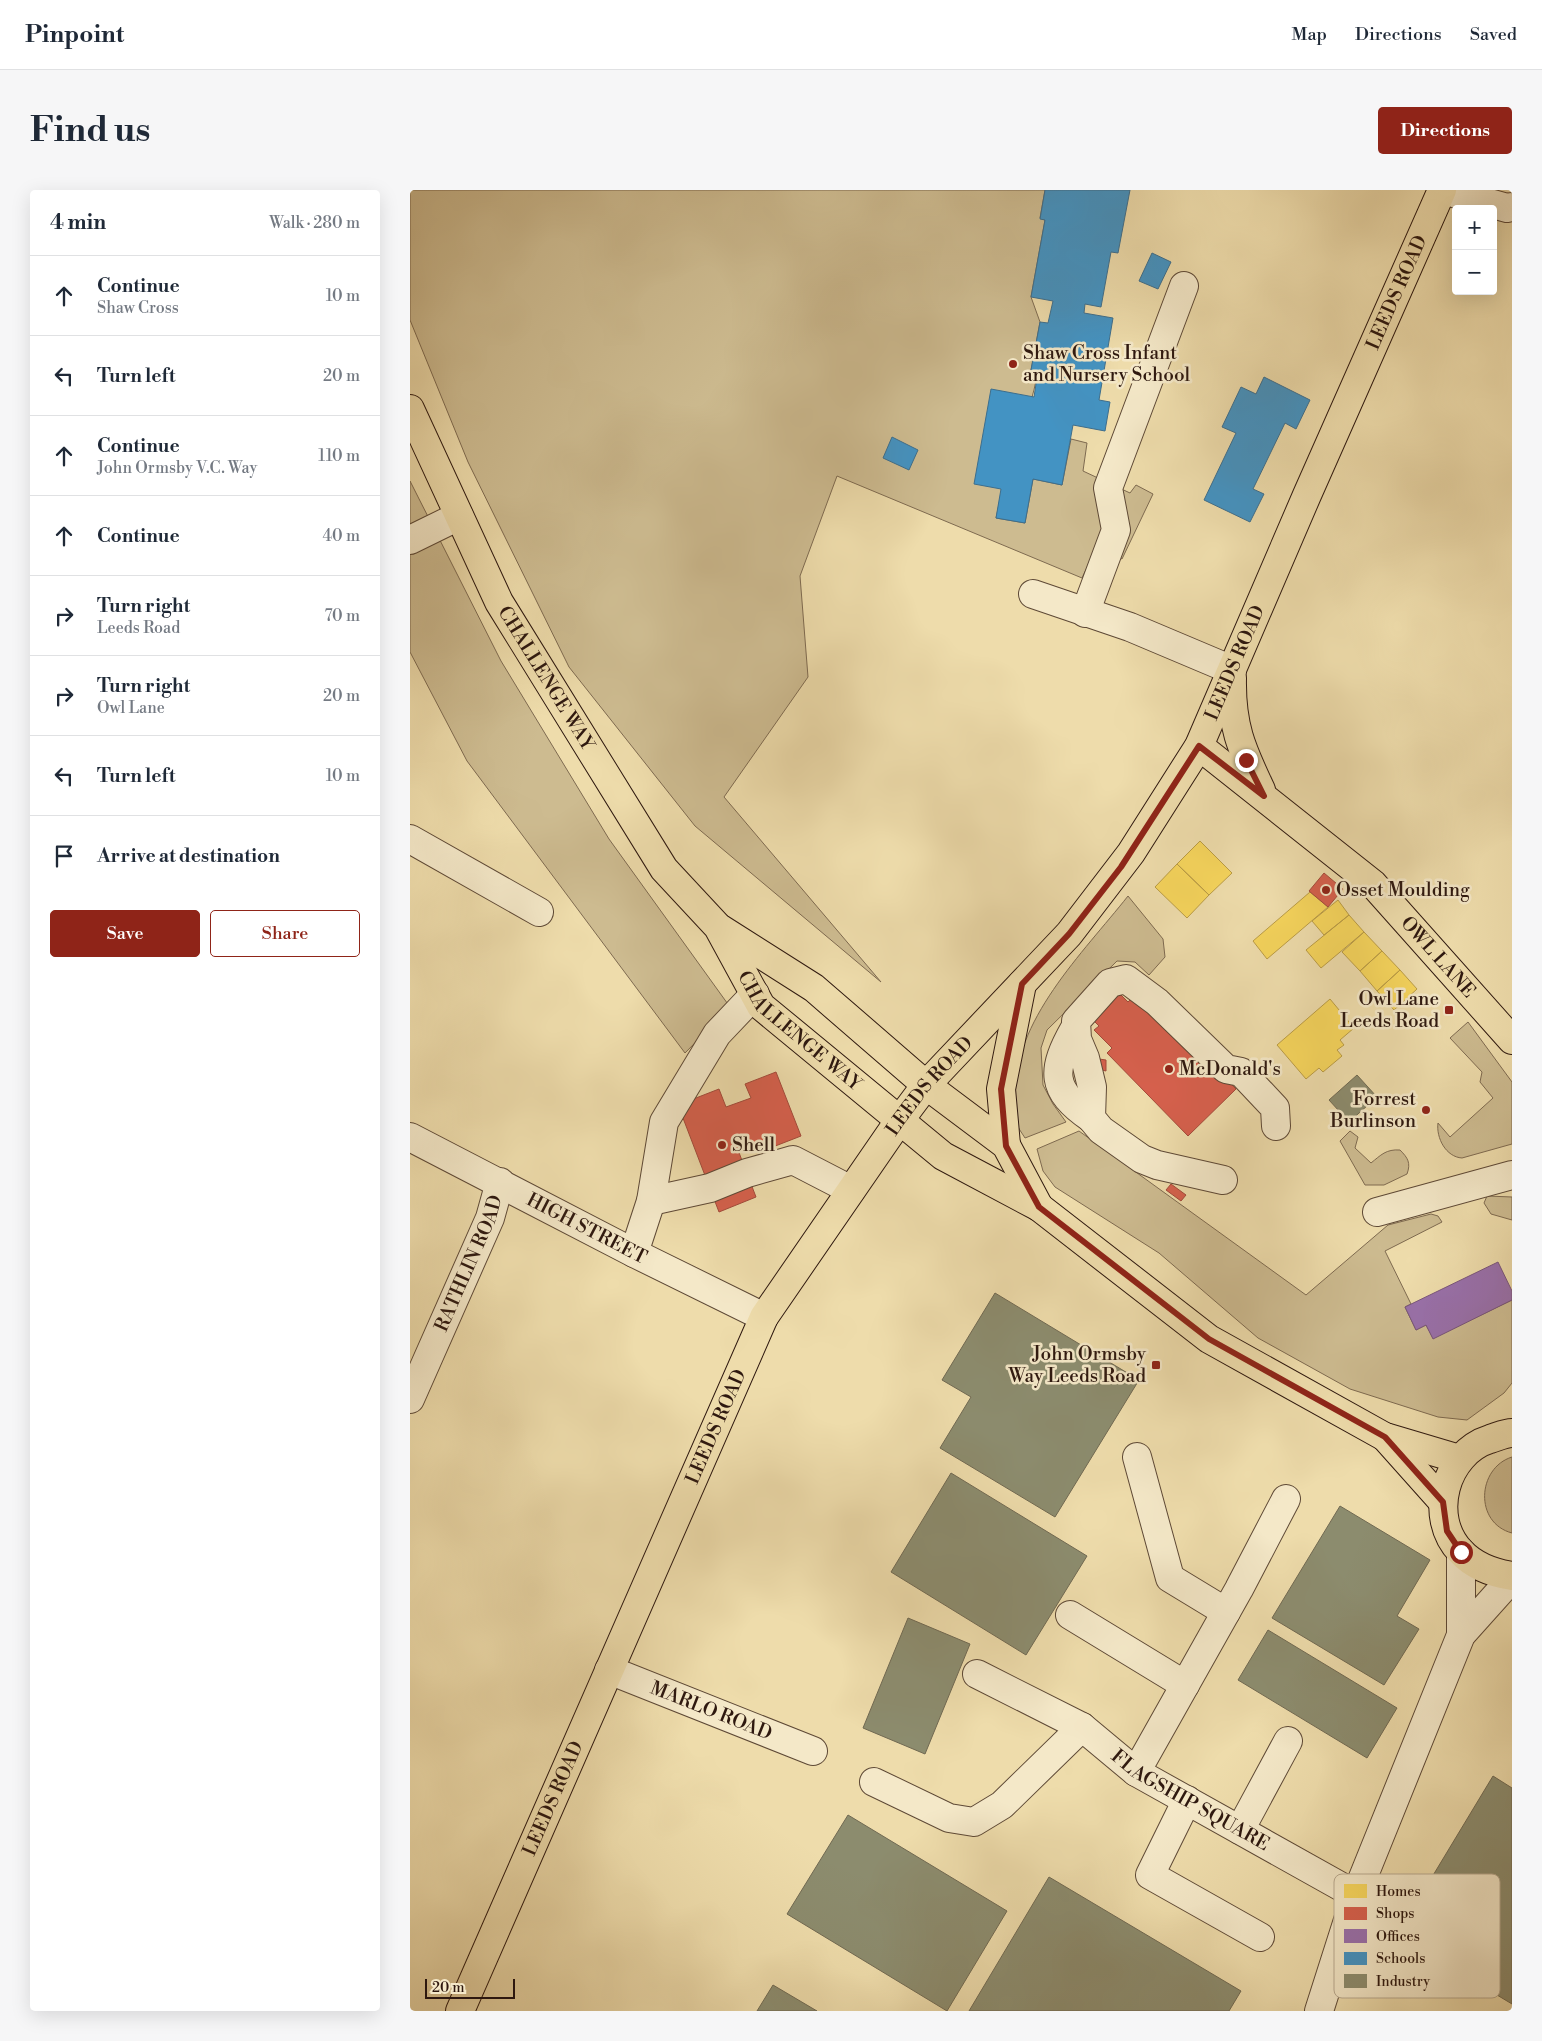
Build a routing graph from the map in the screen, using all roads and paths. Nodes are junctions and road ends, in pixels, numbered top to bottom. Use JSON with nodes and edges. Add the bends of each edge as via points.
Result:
{"nodes":[{"id":1,"x":1443,"y":190,"type":"edge"},
{"id":2,"x":1512,"y":207,"type":"edge"},
{"id":3,"x":1184,"y":286,"type":"dead end"},
{"id":4,"x":410,"y":410,"type":"edge"},
{"id":5,"x":459,"y":516,"type":"junction"},
{"id":6,"x":410,"y":540,"type":"edge"},
{"id":7,"x":1033,"y":594,"type":"dead end"},
{"id":8,"x":1085,"y":613,"type":"junction"},
{"id":9,"x":1232,"y":670,"type":"junction"},
{"id":10,"x":1199,"y":746,"type":"junction"},
{"id":11,"x":1264,"y":796,"type":"junction"},
{"id":12,"x":410,"y":839,"type":"edge"},
{"id":13,"x":539,"y":912,"type":"dead end"},
{"id":14,"x":718,"y":927,"type":"junction"},
{"id":15,"x":1022,"y":984,"type":"junction"},
{"id":16,"x":755,"y":994,"type":"junction"},
{"id":17,"x":1512,"y":1040,"type":"edge"},
{"id":18,"x":926,"y":1086,"type":"junction"},
{"id":19,"x":899,"y":1121,"type":"junction"},
{"id":20,"x":1276,"y":1126,"type":"dead end"},
{"id":21,"x":410,"y":1137,"type":"edge"},
{"id":22,"x":1006,"y":1146,"type":"junction"},
{"id":23,"x":1512,"y":1176,"type":"edge"},
{"id":24,"x":1223,"y":1180,"type":"dead end"},
{"id":25,"x":500,"y":1182,"type":"junction"},
{"id":26,"x":851,"y":1190,"type":"junction"},
{"id":27,"x":651,"y":1201,"type":"junction"},
{"id":28,"x":1039,"y":1207,"type":"junction"},
{"id":29,"x":1377,"y":1212,"type":"dead end"},
{"id":30,"x":634,"y":1253,"type":"junction"},
{"id":31,"x":764,"y":1317,"type":"junction"},
{"id":32,"x":410,"y":1399,"type":"edge"},
{"id":33,"x":1511,"y":1432,"type":"edge"},
{"id":34,"x":1385,"y":1437,"type":"junction"},
{"id":35,"x":1137,"y":1457,"type":"dead end"},
{"id":36,"x":1459,"y":1458,"type":"junction"},
{"id":37,"x":1286,"y":1499,"type":"dead end"},
{"id":38,"x":1443,"y":1502,"type":"junction"},
{"id":39,"x":1461,"y":1552,"type":"junction"},
{"id":40,"x":1512,"y":1577,"type":"edge"},
{"id":41,"x":1226,"y":1612,"type":"junction"},
{"id":42,"x":1070,"y":1615,"type":"dead end"},
{"id":43,"x":1461,"y":1635,"type":"junction"},
{"id":44,"x":609,"y":1670,"type":"junction"},
{"id":45,"x":977,"y":1674,"type":"dead end"},
{"id":46,"x":1185,"y":1685,"type":"junction"},
{"id":47,"x":1082,"y":1727,"type":"junction"},
{"id":48,"x":1288,"y":1740,"type":"dead end"},
{"id":49,"x":813,"y":1751,"type":"dead end"},
{"id":50,"x":1136,"y":1772,"type":"junction"},
{"id":51,"x":874,"y":1782,"type":"dead end"},
{"id":52,"x":1187,"y":1800,"type":"junction"},
{"id":53,"x":1240,"y":1830,"type":"junction"},
{"id":54,"x":1364,"y":1874,"type":"edge"},
{"id":55,"x":1334,"y":1883,"type":"edge"},
{"id":56,"x":1260,"y":1937,"type":"dead end"},
{"id":57,"x":1334,"y":1964,"type":"edge"},
{"id":58,"x":460,"y":2011,"type":"edge"},
{"id":59,"x":1319,"y":2011,"type":"edge"}],
"edges":[{"from":1,"to":2,"type":"street"},
{"from":1,"to":9,"type":"main road","name":"LEEDS ROAD"},
{"from":3,"to":8,"type":"street","via":[[1108,488],[1116,530]]},
{"from":4,"to":5,"type":"main road","name":"CHALLENGE WAY"},
{"from":5,"to":6,"type":"street"},
{"from":5,"to":14,"type":"main road","name":"CHALLENGE WAY","via":[[499,602],[664,869]]},
{"from":7,"to":8,"type":"street"},
{"from":8,"to":9,"type":"street","via":[[1130,627]]},
{"from":9,"to":10,"type":"main road","name":"LEEDS ROAD"},
{"from":9,"to":11,"type":"main road","via":[[1235,728]]},
{"from":10,"to":11,"type":"main road","name":"OWL LANE"},
{"from":10,"to":15,"type":"main road","name":"LEEDS ROAD","via":[[1121,867],[1069,934]]},
{"from":11,"to":17,"type":"main road","name":"OWL LANE","via":[[1373,884]]},
{"from":12,"to":13,"type":"street"},
{"from":14,"to":16,"type":"main road","name":"CHALLENGE WAY"},
{"from":14,"to":18,"type":"main road","name":"CHALLENGE WAY","via":[[814,988]]},
{"from":15,"to":18,"type":"main road","name":"LEEDS ROAD"},
{"from":15,"to":22,"type":"main road","via":[[1001,1089]]},
{"from":16,"to":19,"type":"main road","name":"CHALLENGE WAY","via":[[761,1006]]},
{"from":16,"to":27,"type":"street","via":[[717,1034],[664,1122]]},
{"from":18,"to":19,"type":"main road","name":"LEEDS ROAD"},
{"from":18,"to":22,"type":"main road","name":"CHALLENGE WAY"},
{"from":19,"to":26,"type":"main road","name":"LEEDS ROAD"},
{"from":19,"to":28,"type":"main road","name":"CHALLENGE WAY","via":[[942,1156]]},
{"from":20,"to":24,"type":"street","via":[[1275,1108],[1241,1072],[1226,1069],[1158,1002],[1126,979],[1110,983],[1076,1021],[1075,1028],[1092,1086],[1091,1118],[1100,1130],[1142,1159]]},
{"from":21,"to":25,"type":"street","name":"HIGH STREET"},
{"from":22,"to":28,"type":"main road"},
{"from":23,"to":29,"type":"street"},
{"from":25,"to":30,"type":"street","name":"HIGH STREET"},
{"from":25,"to":32,"type":"street","name":"RATHLIN ROAD","via":[[490,1218]]},
{"from":26,"to":27,"type":"street","via":[[793,1160],[710,1188]]},
{"from":26,"to":31,"type":"main road","name":"LEEDS ROAD"},
{"from":27,"to":30,"type":"street"},
{"from":28,"to":34,"type":"main road","via":[[1209,1339]]},
{"from":30,"to":31,"type":"street","name":"HIGH STREET"},
{"from":31,"to":44,"type":"main road","name":"LEEDS ROAD"},
{"from":33,"to":36,"type":"main road","via":[[1478,1442]]},
{"from":34,"to":36,"type":"main road"},
{"from":34,"to":38,"type":"main road"},
{"from":35,"to":41,"type":"street","via":[[1170,1578]]},
{"from":36,"to":38,"type":"main road","via":[[1448,1477]]},
{"from":37,"to":41,"type":"street"},
{"from":38,"to":39,"type":"main road","via":[[1447,1531]]},
{"from":39,"to":40,"type":"main road","via":[[1489,1572]]},
{"from":39,"to":43,"type":"street"},
{"from":40,"to":43,"type":"street"},
{"from":41,"to":46,"type":"street"},
{"from":42,"to":46,"type":"street"},
{"from":43,"to":54,"type":"street"},
{"from":44,"to":49,"type":"street","name":"MARLO ROAD"},
{"from":44,"to":58,"type":"main road","name":"LEEDS ROAD"},
{"from":45,"to":47,"type":"street","name":"FLAGSHIP SQUARE"},
{"from":46,"to":50,"type":"street"},
{"from":47,"to":50,"type":"street","name":"FLAGSHIP SQUARE"},
{"from":47,"to":51,"type":"street","via":[[1002,1805],[974,1822],[949,1818]]},
{"from":48,"to":53,"type":"street"},
{"from":50,"to":52,"type":"street","name":"FLAGSHIP SQUARE"},
{"from":52,"to":53,"type":"street","name":"FLAGSHIP SQUARE"},
{"from":52,"to":56,"type":"street","via":[[1150,1875]]},
{"from":53,"to":55,"type":"street","name":"FLAGSHIP SQUARE"},
{"from":57,"to":59,"type":"street"}]}
